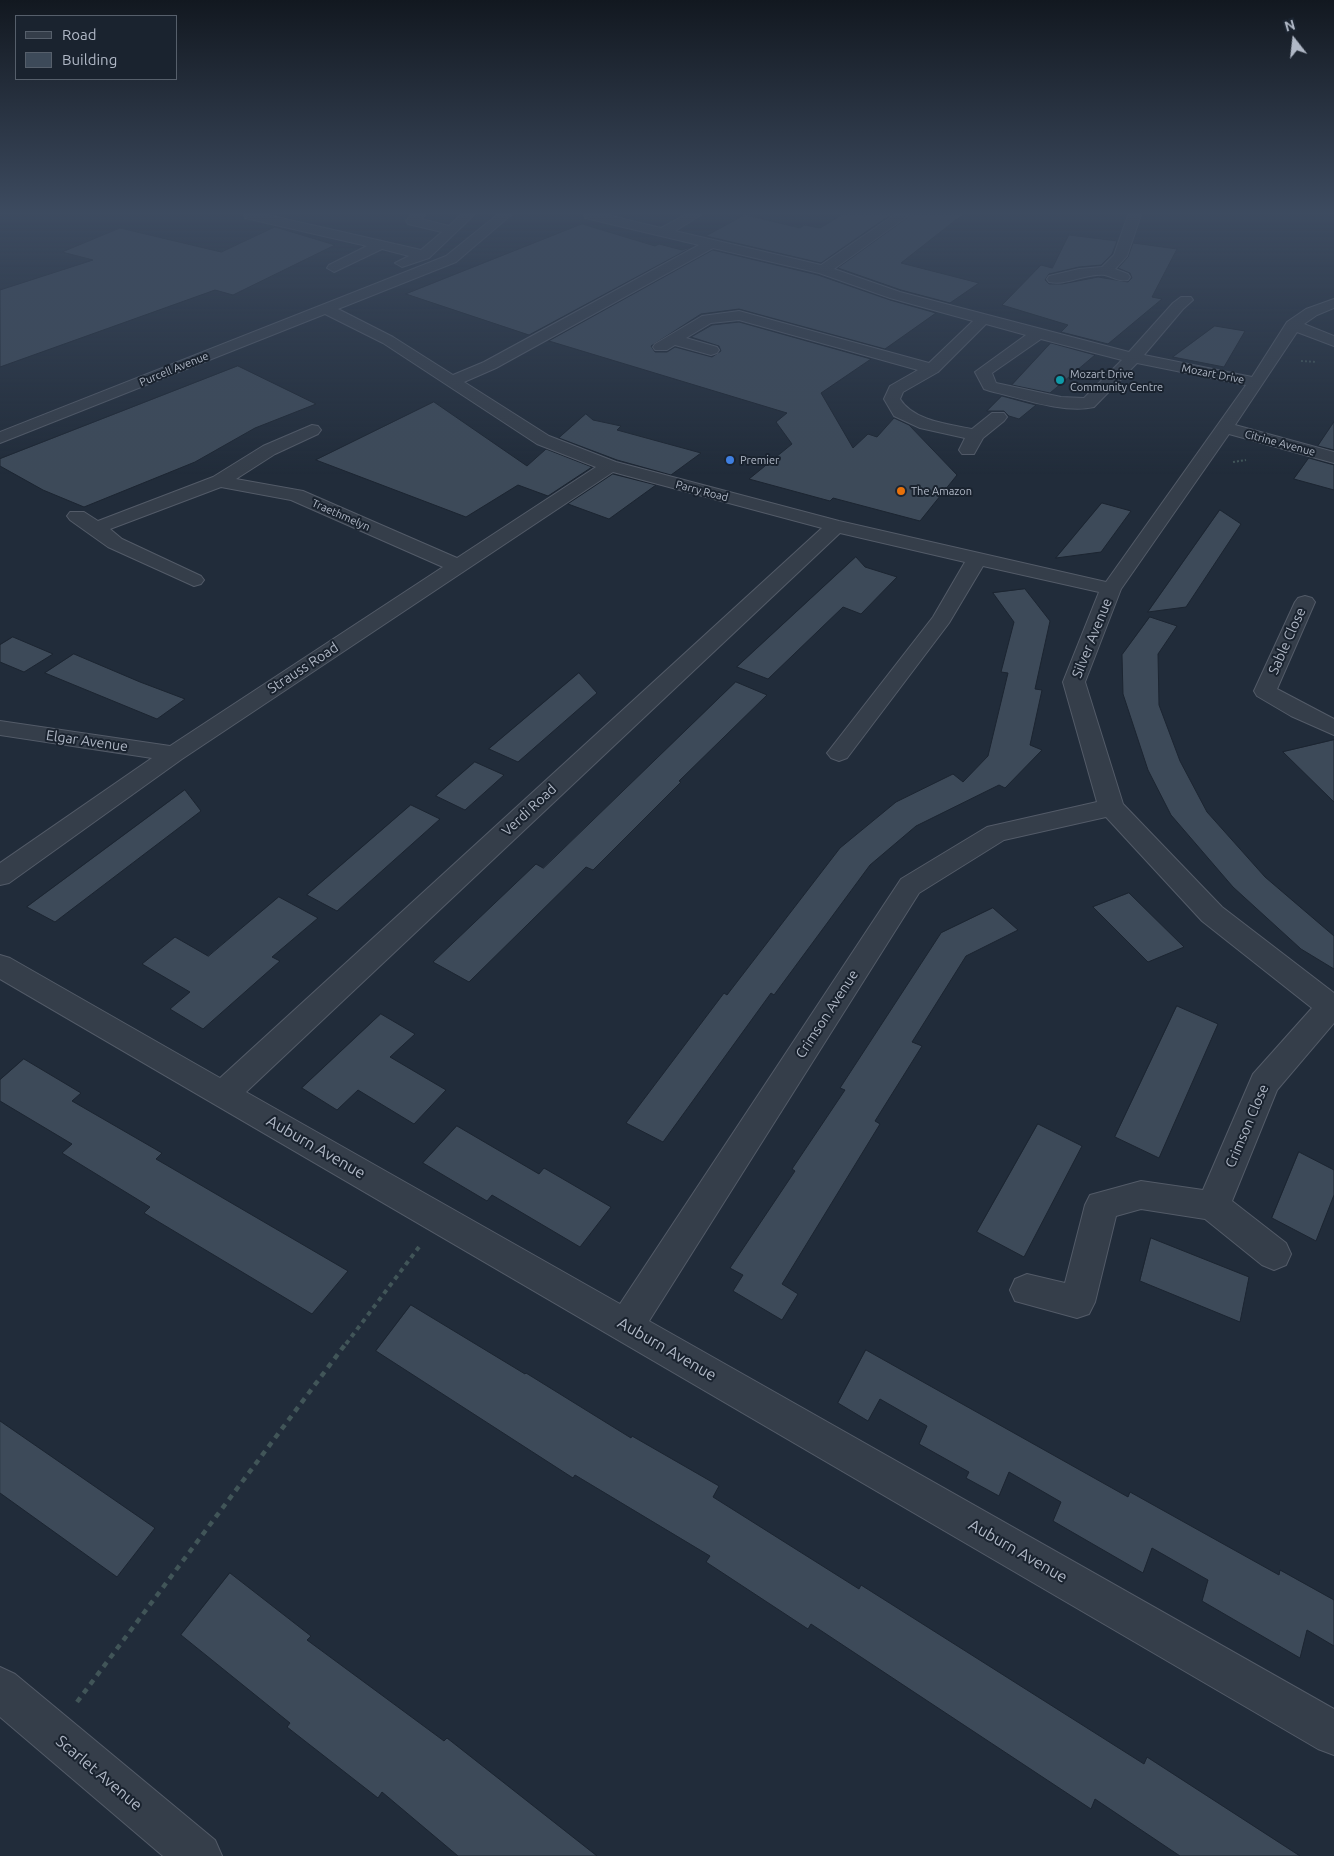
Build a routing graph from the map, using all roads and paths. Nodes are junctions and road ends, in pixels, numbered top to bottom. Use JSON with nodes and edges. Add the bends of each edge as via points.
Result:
{"nodes":[{"id":1,"x":304,"y":302,"type":"edge"},
{"id":2,"x":345,"y":302,"type":"edge"},
{"id":3,"x":605,"y":302,"type":"edge"},
{"id":4,"x":919,"y":302,"type":"edge"},
{"id":5,"x":1334,"y":302,"type":"edge"},
{"id":6,"x":1176,"y":303,"type":"dead end"},
{"id":7,"x":326,"y":309,"type":"junction"},
{"id":8,"x":982,"y":320,"type":"junction"},
{"id":9,"x":1292,"y":325,"type":"junction"},
{"id":10,"x":221,"y":334,"type":"dead end"},
{"id":11,"x":1038,"y":334,"type":"junction"},
{"id":12,"x":675,"y":340,"type":"junction"},
{"id":13,"x":1334,"y":341,"type":"edge"},
{"id":14,"x":661,"y":347,"type":"dead end"},
{"id":15,"x":711,"y":350,"type":"dead end"},
{"id":16,"x":1133,"y":358,"type":"junction"},
{"id":17,"x":932,"y":369,"type":"junction"},
{"id":18,"x":454,"y":380,"type":"junction"},
{"id":19,"x":1255,"y":382,"type":"junction"},
{"id":20,"x":998,"y":417,"type":"dead end"},
{"id":21,"x":1225,"y":428,"type":"junction"},
{"id":22,"x":312,"y":430,"type":"dead end"},
{"id":23,"x":0,"y":438,"type":"edge"},
{"id":24,"x":1334,"y":458,"type":"edge"},
{"id":25,"x":610,"y":466,"type":"junction"},
{"id":26,"x":219,"y":480,"type":"junction"},
{"id":27,"x":77,"y":516,"type":"dead end"},
{"id":28,"x":836,"y":526,"type":"junction"},
{"id":29,"x":96,"y":528,"type":"junction"},
{"id":30,"x":977,"y":559,"type":"junction"},
{"id":31,"x":458,"y":566,"type":"junction"},
{"id":32,"x":194,"y":580,"type":"dead end"},
{"id":33,"x":1111,"y":590,"type":"junction"},
{"id":34,"x":1305,"y":602,"type":"dead end"},
{"id":35,"x":0,"y":728,"type":"edge"},
{"id":36,"x":1334,"y":728,"type":"edge"},
{"id":37,"x":839,"y":753,"type":"dead end"},
{"id":38,"x":174,"y":754,"type":"junction"},
{"id":39,"x":1111,"y":807,"type":"junction"},
{"id":40,"x":0,"y":876,"type":"edge"},
{"id":41,"x":0,"y":966,"type":"edge"},
{"id":42,"x":1332,"y":1008,"type":"edge"},
{"id":43,"x":223,"y":1094,"type":"junction"},
{"id":44,"x":1213,"y":1206,"type":"junction"},
{"id":45,"x":440,"y":1218,"type":"junction"},
{"id":46,"x":1274,"y":1254,"type":"dead end"},
{"id":47,"x":1027,"y":1290,"type":"dead end"},
{"id":48,"x":626,"y":1325,"type":"junction"},
{"id":49,"x":0,"y":1689,"type":"edge"},
{"id":50,"x":1334,"y":1733,"type":"edge"},
{"id":51,"x":53,"y":1734,"type":"junction"},
{"id":52,"x":199,"y":1856,"type":"edge"}],
"edges":[{"from":1,"to":10,"type":"street"},
{"from":2,"to":7,"type":"street","name":"Purcell Avenue"},
{"from":3,"to":18,"type":"street","via":[[490,365]]},
{"from":4,"to":8,"type":"street","name":"Mozart Drive"},
{"from":5,"to":9,"type":"street","name":"Silver Avenue","via":[[1314,308]]},
{"from":6,"to":16,"type":"street"},
{"from":7,"to":18,"type":"street","name":"Parry Road","via":[[388,340]]},
{"from":7,"to":23,"type":"street","name":"Purcell Avenue"},
{"from":8,"to":11,"type":"street","name":"Mozart Drive"},
{"from":8,"to":17,"type":"street"},
{"from":9,"to":13,"type":"street"},
{"from":9,"to":19,"type":"street","name":"Silver Avenue","via":[[1273,359]]},
{"from":11,"to":16,"type":"street","name":"Mozart Drive"},
{"from":11,"to":16,"type":"street","via":[[983,372],[990,386],[1061,402],[1088,403]]},
{"from":12,"to":14,"type":"street"},
{"from":12,"to":15,"type":"street"},
{"from":12,"to":17,"type":"street","via":[[707,319],[739,315]]},
{"from":16,"to":19,"type":"street","name":"Mozart Drive"},
{"from":17,"to":20,"type":"street","via":[[896,389],[892,399],[900,412],[972,443]]},
{"from":18,"to":25,"type":"street","name":"Parry Road","via":[[543,440]]},
{"from":19,"to":21,"type":"street","name":"Silver Avenue"},
{"from":21,"to":24,"type":"street","name":"Citrine Avenue"},
{"from":21,"to":33,"type":"street","name":"Silver Avenue"},
{"from":22,"to":26,"type":"street","via":[[269,450]]},
{"from":25,"to":28,"type":"street","name":"Parry Road"},
{"from":25,"to":31,"type":"street","name":"Strauss Road"},
{"from":26,"to":29,"type":"street"},
{"from":26,"to":31,"type":"street","name":"Traethmelyn","via":[[296,495]]},
{"from":27,"to":29,"type":"street"},
{"from":28,"to":30,"type":"street","name":"Parry Road"},
{"from":28,"to":43,"type":"street","name":"Verdi Road"},
{"from":29,"to":32,"type":"street","via":[[116,543]]},
{"from":30,"to":33,"type":"street","name":"Parry Road"},
{"from":30,"to":37,"type":"street","via":[[942,619]]},
{"from":31,"to":38,"type":"street","name":"Strauss Road"},
{"from":33,"to":39,"type":"street","name":"Silver Avenue","via":[[1074,682]]},
{"from":34,"to":36,"type":"street","name":"Sable Close","via":[[1265,691]]},
{"from":35,"to":38,"type":"street","name":"Elgar Avenue"},
{"from":38,"to":40,"type":"street","name":"Strauss Road"},
{"from":39,"to":42,"type":"street","name":"Silver Avenue","via":[[1212,914]]},
{"from":39,"to":48,"type":"street","name":"Crimson Avenue","via":[[996,833],[910,886]]},
{"from":41,"to":43,"type":"street","name":"Auburn Avenue"},
{"from":42,"to":44,"type":"street","name":"Crimson Close","via":[[1264,1083]]},
{"from":43,"to":45,"type":"street","name":"Auburn Avenue"},
{"from":44,"to":46,"type":"street"},
{"from":44,"to":47,"type":"street","via":[[1141,1195],[1102,1205],[1077,1302]]},
{"from":45,"to":48,"type":"street","name":"Auburn Avenue"},
{"from":45,"to":51,"type":"path"},
{"from":48,"to":50,"type":"street","name":"Auburn Avenue"},
{"from":49,"to":51,"type":"street","name":"Scarlet Avenue"},
{"from":51,"to":52,"type":"street","name":"Scarlet Avenue"}]}
